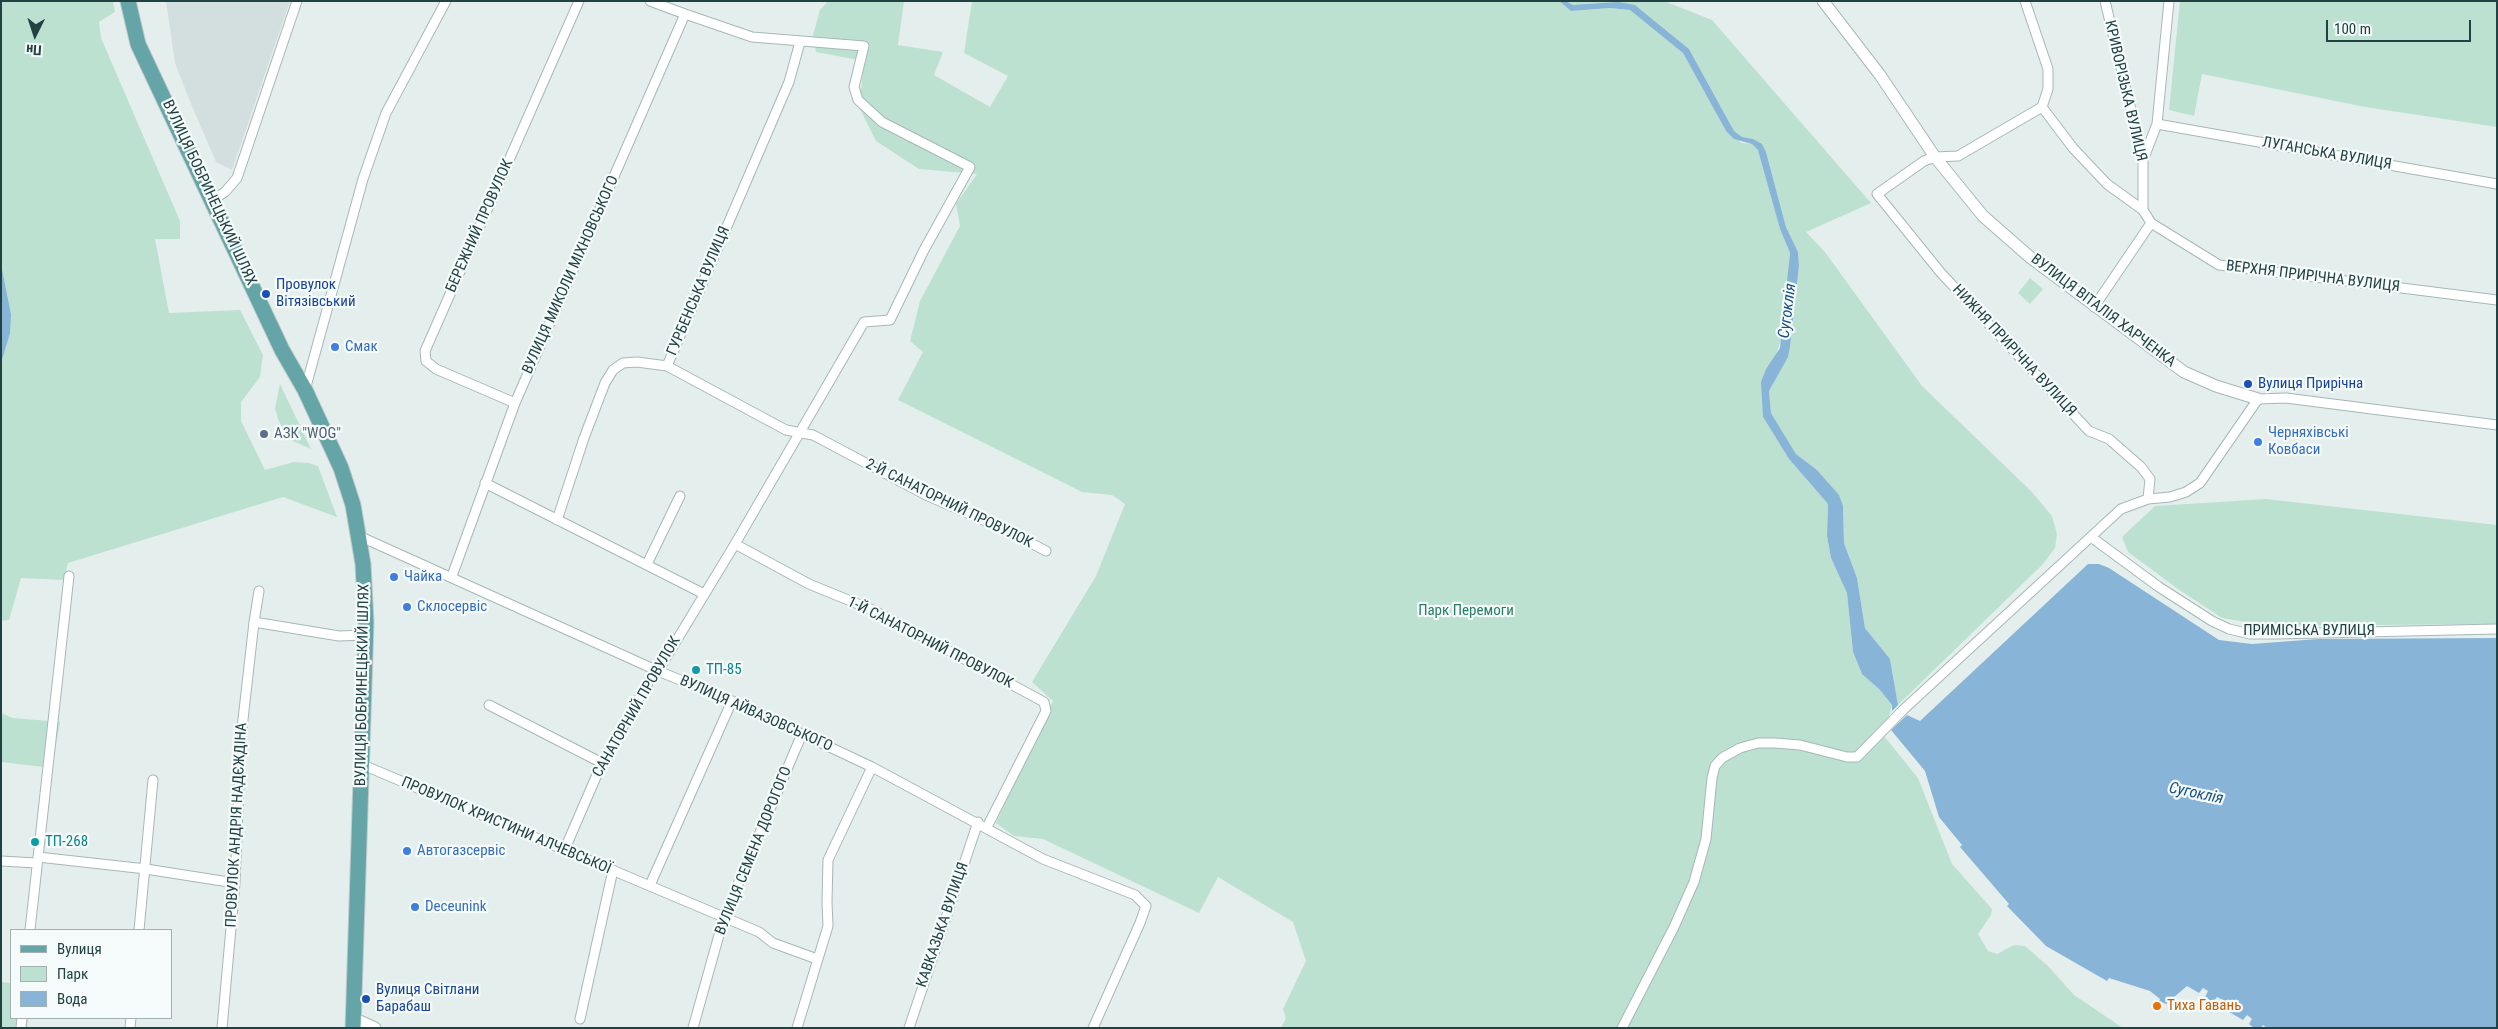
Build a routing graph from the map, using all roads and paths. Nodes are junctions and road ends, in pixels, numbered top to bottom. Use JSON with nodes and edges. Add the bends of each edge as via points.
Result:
{"nodes":[{"id":1,"x":128,"y":1,"type":"edge"},
{"id":2,"x":297,"y":1,"type":"edge"},
{"id":3,"x":446,"y":1,"type":"edge"},
{"id":4,"x":579,"y":1,"type":"edge"},
{"id":5,"x":650,"y":1,"type":"edge"},
{"id":6,"x":1823,"y":1,"type":"edge"},
{"id":7,"x":2025,"y":1,"type":"edge"},
{"id":8,"x":2104,"y":1,"type":"edge"},
{"id":9,"x":2169,"y":1,"type":"edge"},
{"id":10,"x":686,"y":14,"type":"junction"},
{"id":11,"x":800,"y":42,"type":"junction"},
{"id":12,"x":2042,"y":107,"type":"junction"},
{"id":13,"x":2157,"y":124,"type":"junction"},
{"id":14,"x":1935,"y":157,"type":"junction"},
{"id":15,"x":2144,"y":160,"type":"junction"},
{"id":16,"x":2497,"y":184,"type":"edge"},
{"id":17,"x":212,"y":200,"type":"junction"},
{"id":18,"x":2144,"y":210,"type":"junction"},
{"id":19,"x":2151,"y":223,"type":"junction"},
{"id":20,"x":2497,"y":300,"type":"edge"},
{"id":21,"x":2094,"y":307,"type":"junction"},
{"id":22,"x":667,"y":366,"type":"junction"},
{"id":23,"x":305,"y":390,"type":"junction"},
{"id":24,"x":2258,"y":399,"type":"junction"},
{"id":25,"x":515,"y":403,"type":"junction"},
{"id":26,"x":2497,"y":425,"type":"edge"},
{"id":27,"x":798,"y":433,"type":"junction"},
{"id":28,"x":485,"y":483,"type":"junction"},
{"id":29,"x":680,"y":496,"type":"dead end"},
{"id":30,"x":2148,"y":499,"type":"junction"},
{"id":31,"x":557,"y":520,"type":"junction"},
{"id":32,"x":359,"y":536,"type":"junction"},
{"id":33,"x":2091,"y":537,"type":"junction"},
{"id":34,"x":735,"y":544,"type":"junction"},
{"id":35,"x":1046,"y":551,"type":"dead end"},
{"id":36,"x":647,"y":564,"type":"junction"},
{"id":37,"x":69,"y":576,"type":"dead end"},
{"id":38,"x":452,"y":576,"type":"junction"},
{"id":39,"x":259,"y":591,"type":"dead end"},
{"id":40,"x":704,"y":594,"type":"junction"},
{"id":41,"x":254,"y":622,"type":"junction"},
{"id":42,"x":2497,"y":629,"type":"edge"},
{"id":43,"x":366,"y":635,"type":"junction"},
{"id":44,"x":658,"y":670,"type":"junction"},
{"id":45,"x":732,"y":701,"type":"junction"},
{"id":46,"x":489,"y":705,"type":"dead end"},
{"id":47,"x":802,"y":734,"type":"junction"},
{"id":48,"x":602,"y":763,"type":"junction"},
{"id":49,"x":363,"y":765,"type":"junction"},
{"id":50,"x":872,"y":767,"type":"junction"},
{"id":51,"x":153,"y":780,"type":"dead end"},
{"id":52,"x":978,"y":822,"type":"junction"},
{"id":53,"x":987,"y":827,"type":"junction"},
{"id":54,"x":564,"y":851,"type":"junction"},
{"id":55,"x":38,"y":860,"type":"junction"},
{"id":56,"x":1,"y":861,"type":"edge"},
{"id":57,"x":146,"y":869,"type":"junction"},
{"id":58,"x":613,"y":870,"type":"junction"},
{"id":59,"x":235,"y":883,"type":"junction"},
{"id":60,"x":650,"y":886,"type":"junction"},
{"id":61,"x":724,"y":917,"type":"junction"},
{"id":62,"x":30,"y":929,"type":"edge"},
{"id":63,"x":140,"y":929,"type":"edge"},
{"id":64,"x":817,"y":960,"type":"junction"},
{"id":65,"x":580,"y":1019,"type":"dead end"},
{"id":66,"x":353,"y":1023,"type":"edge"},
{"id":67,"x":222,"y":1028,"type":"edge"},
{"id":68,"x":375,"y":1028,"type":"edge"},
{"id":69,"x":692,"y":1028,"type":"edge"},
{"id":70,"x":797,"y":1028,"type":"edge"},
{"id":71,"x":909,"y":1028,"type":"edge"},
{"id":72,"x":1093,"y":1028,"type":"edge"},
{"id":73,"x":1622,"y":1028,"type":"edge"}],
"edges":[{"from":1,"to":17,"type":"main road","name":"ВУЛИЦЯ БОБРИНЕЦЬКИЙ ШЛЯХ","via":[[138,44]]},
{"from":2,"to":17,"type":"street","via":[[237,178],[226,192]]},
{"from":3,"to":23,"type":"street","via":[[386,113],[363,179]]},
{"from":4,"to":25,"type":"street","name":"БЕРЕЖНИЙ ПРОВУЛОК","via":[[425,351],[426,361],[436,369]]},
{"from":5,"to":10,"type":"street"},
{"from":6,"to":14,"type":"street","name":"ВУЛИЦЯ ВІТАЛІЯ ХАРЧЕНКА","via":[[1880,75]]},
{"from":7,"to":12,"type":"street","via":[[2048,69],[2048,89]]},
{"from":8,"to":15,"type":"street","name":"КРИВОРІЗЬКА ВУЛИЦЯ"},
{"from":9,"to":13,"type":"street"},
{"from":10,"to":11,"type":"street","via":[[752,37]]},
{"from":10,"to":25,"type":"street","name":"ВУЛИЦЯ МИКОЛИ МІХНОВСЬКОГО"},
{"from":11,"to":22,"type":"street","name":"ГУРБЕНСЬКА ВУЛИЦЯ","via":[[789,82]]},
{"from":11,"to":27,"type":"street","name":"САНАТОРНИЙ ПРОВУЛОК","via":[[864,46],[854,87],[858,100],[882,122],[970,167],[890,320],[864,322]]},
{"from":12,"to":14,"type":"street","via":[[1958,156]]},
{"from":12,"to":18,"type":"street","via":[[2073,148],[2107,184]]},
{"from":13,"to":15,"type":"street"},
{"from":13,"to":16,"type":"street","name":"ЛУГАНСЬКА ВУЛИЦЯ"},
{"from":14,"to":21,"type":"street","name":"ВУЛИЦЯ ВІТАЛІЯ ХАРЧЕНКА","via":[[1983,216]]},
{"from":14,"to":30,"type":"street","name":"НИЖНЯ ПРИРІЧНА ВУЛИЦЯ","via":[[1876,194],[1941,273],[2089,431],[2109,440],[2141,467],[2150,479]]},
{"from":15,"to":18,"type":"street","name":"КРИВОРІЗЬКА ВУЛИЦЯ"},
{"from":17,"to":23,"type":"main road","name":"ВУЛИЦЯ БОБРИНЕЦЬКИЙ ШЛЯХ","via":[[282,350]]},
{"from":18,"to":19,"type":"street"},
{"from":19,"to":20,"type":"street","name":"ВЕРХНЯ ПРИРІЧНА ВУЛИЦЯ","via":[[2219,264]]},
{"from":19,"to":21,"type":"street"},
{"from":21,"to":24,"type":"street","name":"ВУЛИЦЯ ВІТАЛІЯ ХАРЧЕНКА","via":[[2184,372]]},
{"from":22,"to":27,"type":"street","name":"2-Й САНАТОРНИЙ ПРОВУЛОК","via":[[786,430]]},
{"from":22,"to":31,"type":"street","name":"ГУРБЕНСЬКА ВУЛИЦЯ","via":[[623,363],[613,370],[584,438]]},
{"from":23,"to":32,"type":"main road","name":"ВУЛИЦЯ БОБРИНЕЦЬКИЙ ШЛЯХ","via":[[340,468],[353,505]]},
{"from":24,"to":26,"type":"street","name":"ВУЛИЦЯ ВІТАЛІЯ ХАРЧЕНКА","via":[[2286,398]]},
{"from":24,"to":30,"type":"street","via":[[2200,482],[2186,492]]},
{"from":25,"to":28,"type":"street","name":"ВУЛИЦЯ МИКОЛИ МІХНОВСЬКОГО"},
{"from":27,"to":34,"type":"street","name":"САНАТОРНИЙ ПРОВУЛОК"},
{"from":27,"to":35,"type":"street","name":"2-Й САНАТОРНИЙ ПРОВУЛОК","via":[[813,435],[926,495]]},
{"from":28,"to":31,"type":"street"},
{"from":28,"to":38,"type":"street","name":"ВУЛИЦЯ МИКОЛИ МІХНОВСЬКОГО"},
{"from":29,"to":36,"type":"street"},
{"from":30,"to":33,"type":"street","via":[[2121,509]]},
{"from":31,"to":36,"type":"street"},
{"from":32,"to":38,"type":"street","name":"ВУЛИЦЯ АЙВАЗОВСЬКОГО"},
{"from":32,"to":43,"type":"main road","name":"ВУЛИЦЯ БОБРИНЕЦЬКИЙ ШЛЯХ"},
{"from":33,"to":42,"type":"street","name":"ПРИМІСЬКА ВУЛИЦЯ","via":[[2195,611],[2229,629],[2250,634]]},
{"from":33,"to":73,"type":"street","via":[[1902,710],[1857,757],[1775,742],[1740,748],[1719,762],[1712,778],[1706,839],[1694,882]]},
{"from":34,"to":40,"type":"street","name":"САНАТОРНИЙ ПРОВУЛОК"},
{"from":34,"to":53,"type":"street","name":"1-Й САНАТОРНИЙ ПРОВУЛОК","via":[[808,584],[875,611],[1044,702],[1046,711]]},
{"from":36,"to":40,"type":"street"},
{"from":37,"to":55,"type":"street"},
{"from":38,"to":44,"type":"street","name":"ВУЛИЦЯ АЙВАЗОВСЬКОГО"},
{"from":39,"to":41,"type":"street","name":"ПРОВУЛОК АНДРІЯ НАДЄЖДІНА"},
{"from":40,"to":44,"type":"street","name":"САНАТОРНИЙ ПРОВУЛОК"},
{"from":41,"to":43,"type":"street","via":[[339,636]]},
{"from":41,"to":59,"type":"street","name":"ПРОВУЛОК АНДРІЯ НАДЄЖДІНА","via":[[241,737]]},
{"from":43,"to":49,"type":"main road","name":"ВУЛИЦЯ БОБРИНЕЦЬКИЙ ШЛЯХ"},
{"from":44,"to":45,"type":"street","name":"ВУЛИЦЯ АЙВАЗОВСЬКОГО"},
{"from":44,"to":48,"type":"street","name":"САНАТОРНИЙ ПРОВУЛОК"},
{"from":45,"to":47,"type":"street","name":"ВУЛИЦЯ АЙВАЗОВСЬКОГО"},
{"from":45,"to":60,"type":"street"},
{"from":46,"to":48,"type":"street"},
{"from":47,"to":50,"type":"street","name":"ВУЛИЦЯ АЙВАЗОВСЬКОГО"},
{"from":47,"to":61,"type":"street","name":"ВУЛИЦЯ СЕМЕНА ДОРОГОГО"},
{"from":48,"to":54,"type":"street","name":"САНАТОРНИЙ ПРОВУЛОК"},
{"from":49,"to":54,"type":"street","name":"ПРОВУЛОК ХРИСТИНИ АЛЧЕВСЬКОЇ"},
{"from":49,"to":66,"type":"main road","name":"ВУЛИЦЯ БОБРИНЕЦЬКИЙ ШЛЯХ"},
{"from":50,"to":52,"type":"street","name":"ВУЛИЦЯ АЙВАЗОВСЬКОГО"},
{"from":50,"to":64,"type":"street","via":[[828,860],[828,926]]},
{"from":51,"to":57,"type":"street"},
{"from":52,"to":53,"type":"street","name":"ВУЛИЦЯ АЙВАЗОВСЬКОГО"},
{"from":52,"to":71,"type":"street","name":"КАВКАЗЬКА ВУЛИЦЯ"},
{"from":53,"to":72,"type":"street","name":"ВУЛИЦЯ АЙВАЗОВСЬКОГО","via":[[1043,858],[1135,895],[1146,906]]},
{"from":54,"to":58,"type":"street","name":"ПРОВУЛОК ХРИСТИНИ АЛЧЕВСЬКОЇ"},
{"from":55,"to":56,"type":"street"},
{"from":55,"to":57,"type":"street"},
{"from":55,"to":62,"type":"street"},
{"from":57,"to":59,"type":"street"},
{"from":57,"to":63,"type":"street"},
{"from":58,"to":60,"type":"street","name":"ПРОВУЛОК ХРИСТИНИ АЛЧЕВСЬКОЇ"},
{"from":58,"to":65,"type":"street"},
{"from":59,"to":67,"type":"street","name":"ПРОВУЛОК АНДРІЯ НАДЄЖДІНА"},
{"from":60,"to":61,"type":"street","name":"ПРОВУЛОК ХРИСТИНИ АЛЧЕВСЬКОЇ"},
{"from":61,"to":64,"type":"street","name":"ПРОВУЛОК ХРИСТИНИ АЛЧЕВСЬКОЇ","via":[[759,932],[773,944]]},
{"from":61,"to":69,"type":"street","name":"ВУЛИЦЯ СЕМЕНА ДОРОГОГО"},
{"from":64,"to":70,"type":"street"},
{"from":66,"to":68,"type":"street"}]}
